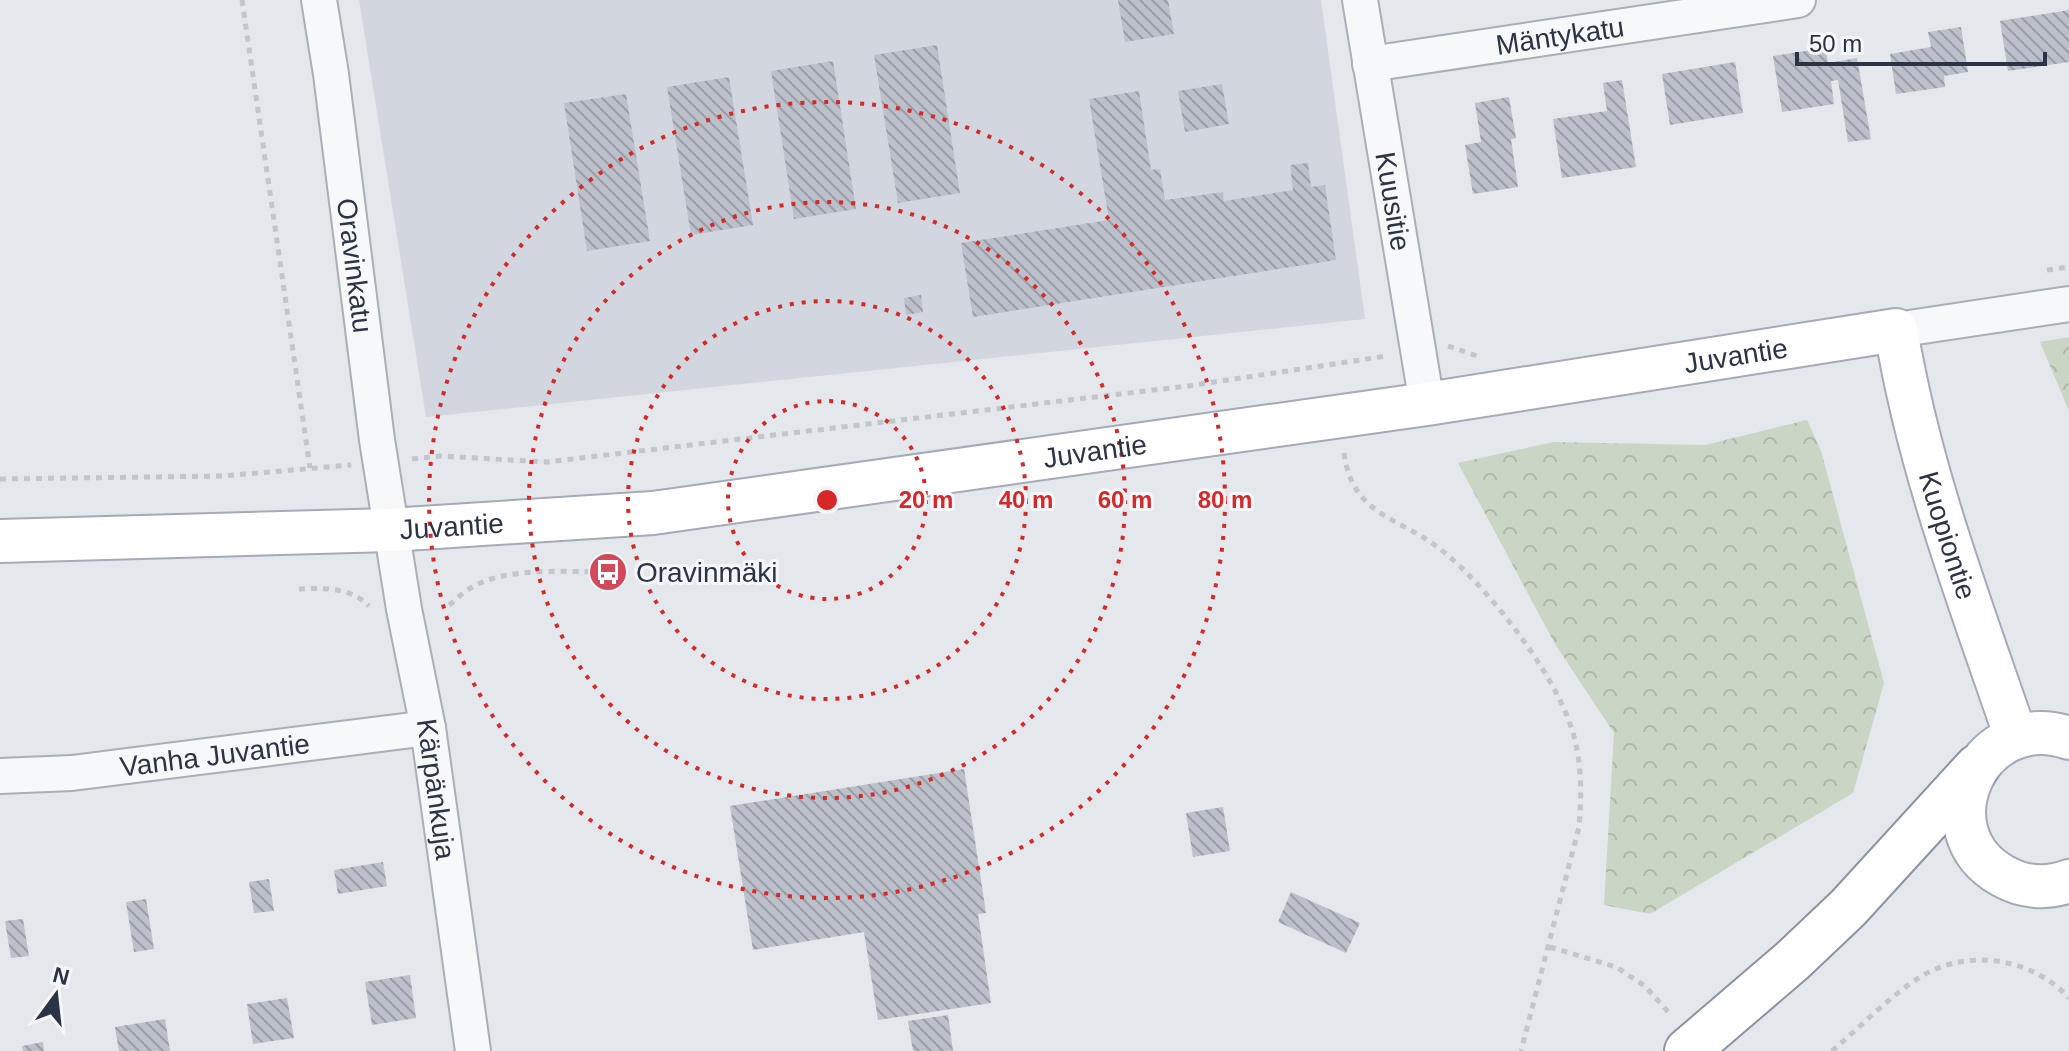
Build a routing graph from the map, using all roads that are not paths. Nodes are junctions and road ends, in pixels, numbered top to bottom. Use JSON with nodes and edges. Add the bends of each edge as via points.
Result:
{"nodes":[{"id":1,"x":319,"y":0,"type":"edge"},
{"id":2,"x":1360,"y":0,"type":"edge"},
{"id":3,"x":1798,"y":0,"type":"edge"},
{"id":4,"x":1370,"y":64,"type":"junction"},
{"id":5,"x":2069,"y":304,"type":"edge"},
{"id":6,"x":1896,"y":330,"type":"junction"},
{"id":7,"x":1427,"y":404,"type":"junction"},
{"id":8,"x":390,"y":530,"type":"junction"},
{"id":9,"x":0,"y":541,"type":"edge"},
{"id":10,"x":428,"y":728,"type":"junction"},
{"id":11,"x":2016,"y":737,"type":"junction"},
{"id":12,"x":2069,"y":738,"type":"edge"},
{"id":13,"x":1977,"y":767,"type":"junction"},
{"id":14,"x":0,"y":776,"type":"edge"},
{"id":15,"x":2066,"y":890,"type":"edge"},
{"id":16,"x":1681,"y":1035,"type":"edge"},
{"id":17,"x":473,"y":1051,"type":"edge"}],
"edges":[{"from":1,"to":8,"type":"street","name":"Oravinkatu"},
{"from":2,"to":4,"type":"street","name":"Kuusitie"},
{"from":3,"to":4,"type":"street","name":"Mäntykatu"},
{"from":4,"to":7,"type":"street","name":"Kuusitie"},
{"from":5,"to":6,"type":"street"},
{"from":6,"to":7,"type":"main road","name":"Juvantie"},
{"from":6,"to":11,"type":"main road","name":"Kuopiontie","via":[[1906,391],[1946,533]]},
{"from":7,"to":8,"type":"main road","name":"Juvantie","via":[[653,513]]},
{"from":8,"to":9,"type":"main road","name":"Juvantie"},
{"from":8,"to":10,"type":"street","name":"Kärpänkuja"},
{"from":10,"to":14,"type":"street","name":"Vanha Juvantie","via":[[72,773]]},
{"from":10,"to":17,"type":"street","name":"Kärpänkuja"},
{"from":11,"to":12,"type":"main road","via":[[2046,733]]},
{"from":11,"to":13,"type":"main road"},
{"from":13,"to":15,"type":"main road","via":[[1966,792],[1965,818],[1979,855],[1998,873],[2022,884]]},
{"from":13,"to":16,"type":"highway","via":[[1792,961]]}]}
